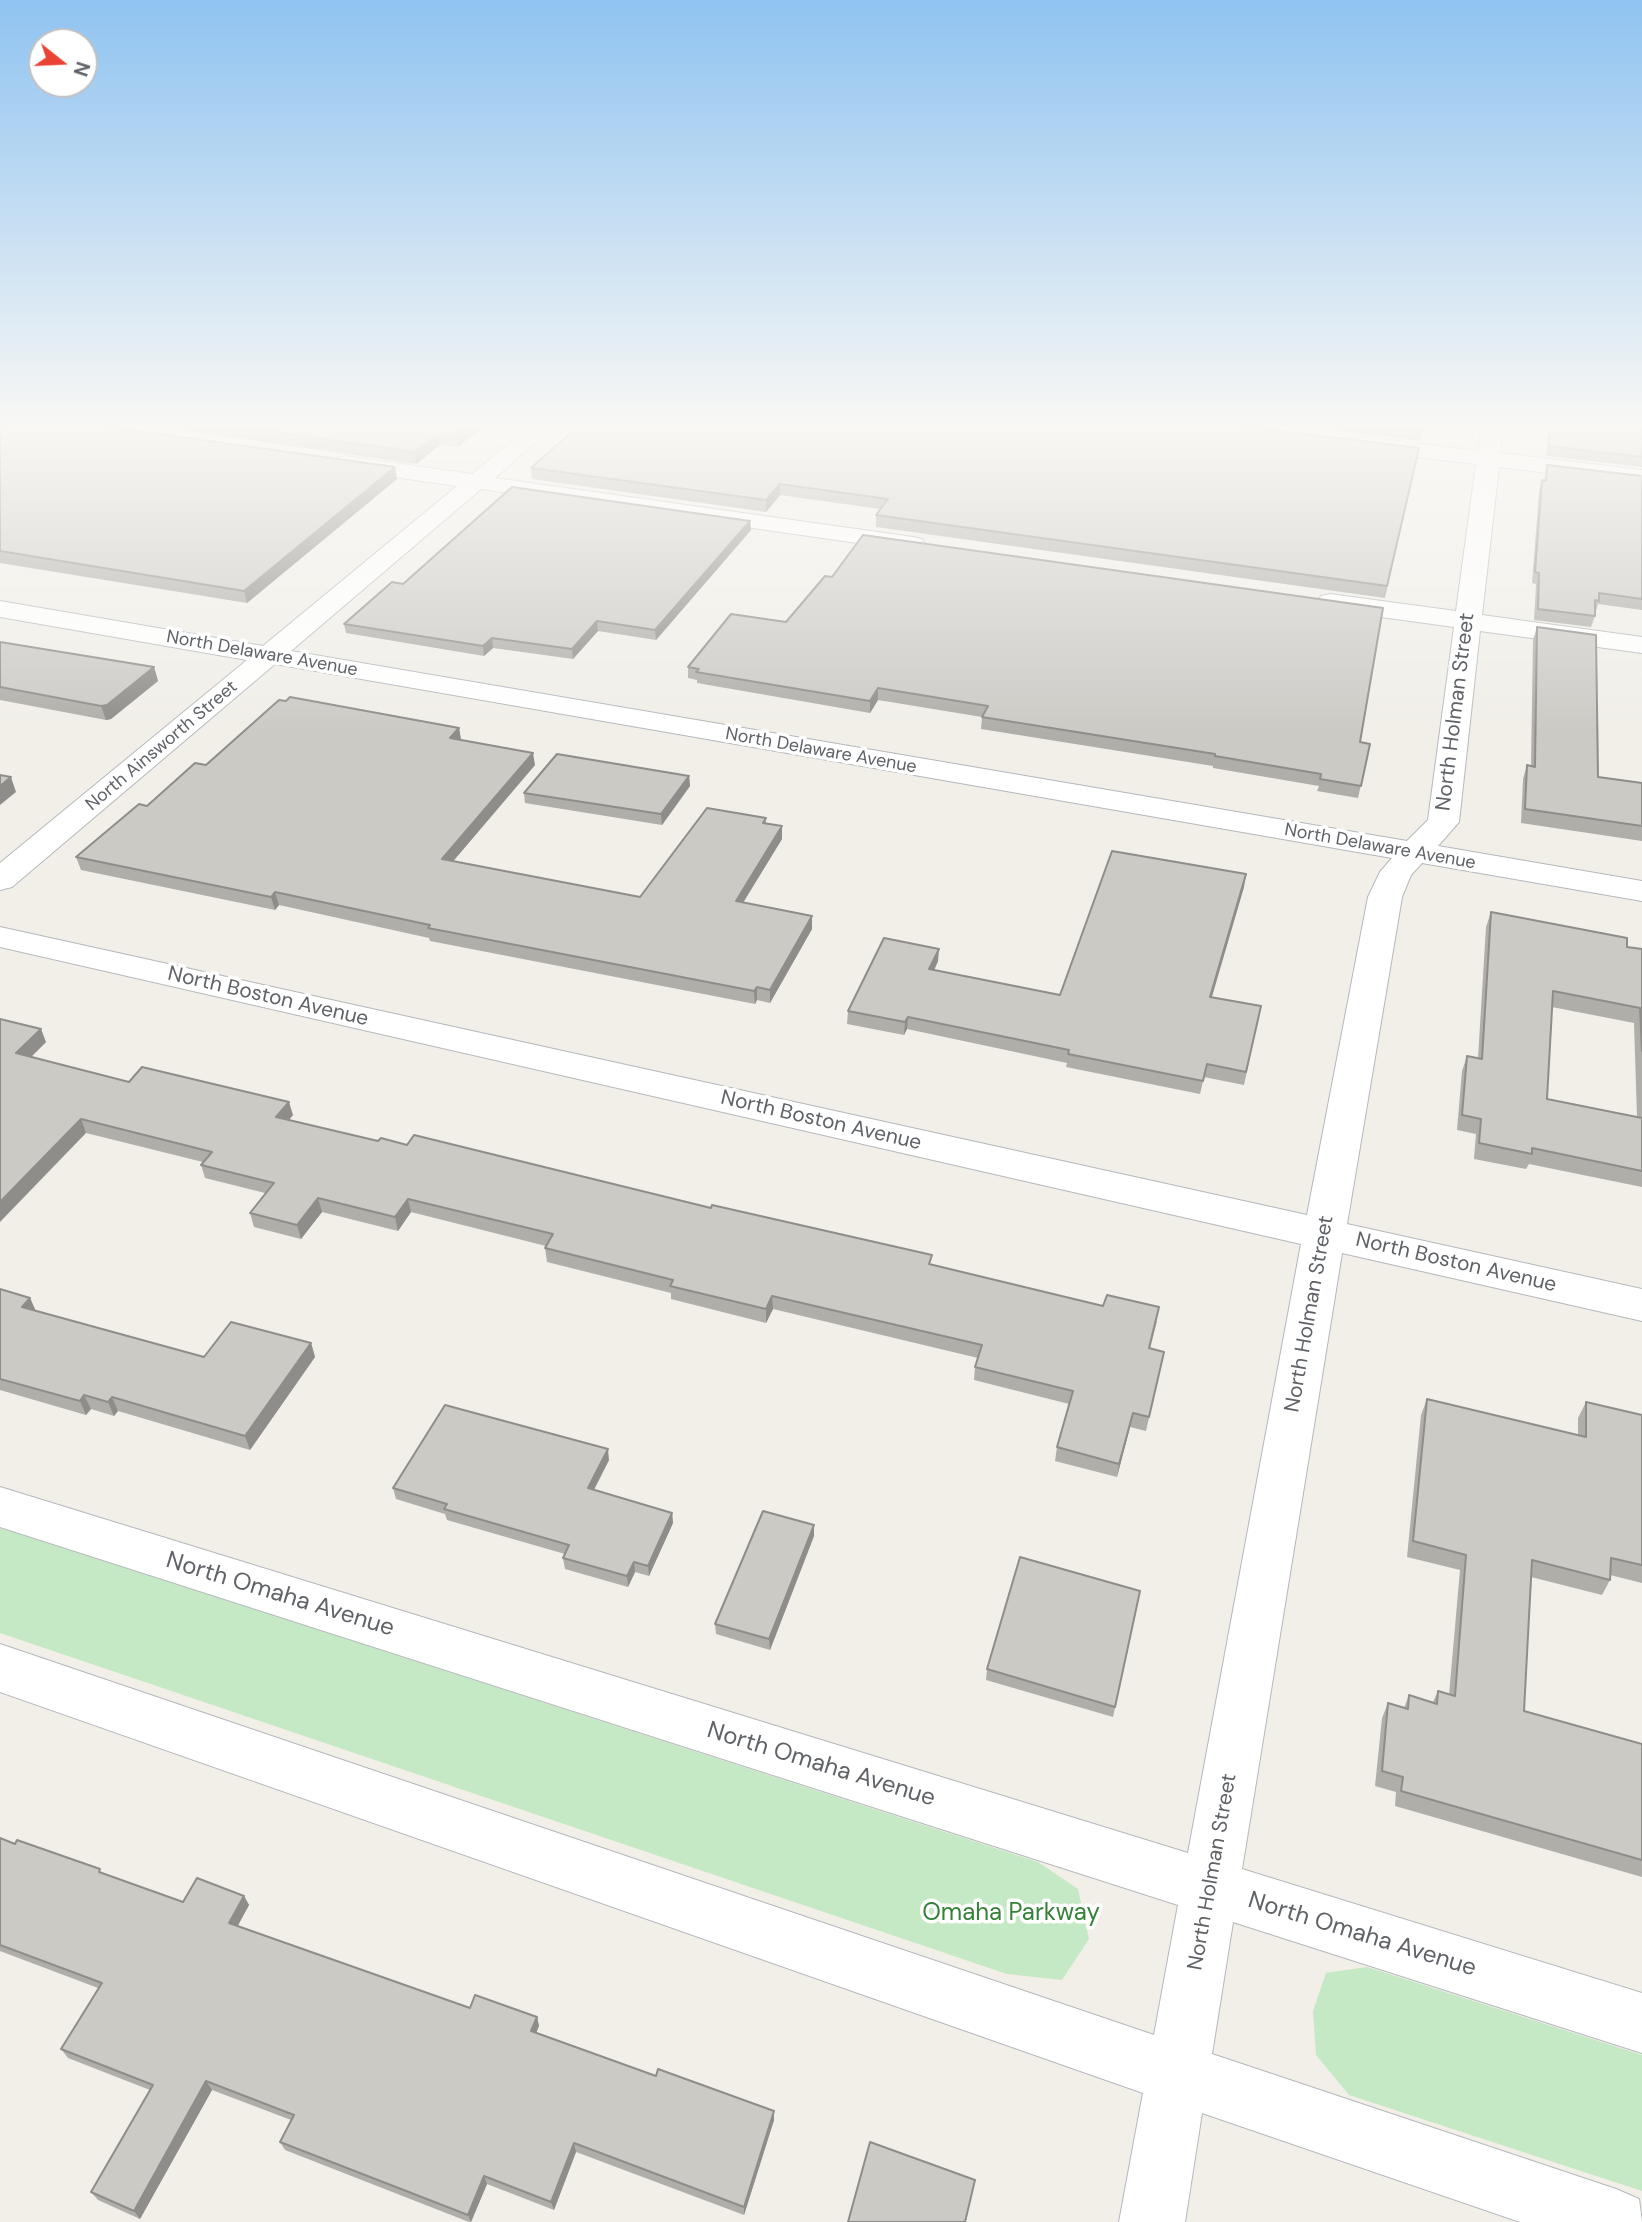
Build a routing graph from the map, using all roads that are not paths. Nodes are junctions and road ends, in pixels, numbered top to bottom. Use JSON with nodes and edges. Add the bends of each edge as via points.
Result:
{"nodes":[{"id":1,"x":425,"y":526,"type":"edge"},
{"id":2,"x":786,"y":526,"type":"edge"},
{"id":3,"x":1480,"y":526,"type":"edge"},
{"id":4,"x":930,"y":546,"type":"edge"},
{"id":5,"x":1301,"y":598,"type":"edge"},
{"id":6,"x":0,"y":609,"type":"edge"},
{"id":7,"x":1466,"y":621,"type":"junction"},
{"id":8,"x":1642,"y":645,"type":"edge"},
{"id":9,"x":271,"y":656,"type":"junction"},
{"id":10,"x":1415,"y":853,"type":"junction"},
{"id":11,"x":0,"y":880,"type":"edge"},
{"id":12,"x":1642,"y":891,"type":"edge"},
{"id":13,"x":0,"y":937,"type":"edge"},
{"id":14,"x":1324,"y":1234,"type":"junction"},
{"id":15,"x":1642,"y":1305,"type":"edge"},
{"id":16,"x":0,"y":1507,"type":"edge"},
{"id":17,"x":0,"y":1668,"type":"edge"},
{"id":18,"x":1210,"y":1887,"type":"junction"},
{"id":19,"x":1642,"y":2023,"type":"edge"},
{"id":20,"x":1178,"y":2074,"type":"junction"},
{"id":21,"x":1152,"y":2222,"type":"edge"},
{"id":22,"x":1616,"y":2222,"type":"edge"}],
"edges":[{"from":1,"to":9,"type":"street","name":"North Ainsworth Street"},
{"from":2,"to":4,"type":"street"},
{"from":3,"to":7,"type":"street","name":"North Holman Street"},
{"from":5,"to":7,"type":"street"},
{"from":6,"to":9,"type":"street","name":"North Delaware Avenue"},
{"from":7,"to":8,"type":"street"},
{"from":7,"to":10,"type":"street","name":"North Holman Street","via":[[1443,822]]},
{"from":9,"to":10,"type":"street","name":"North Delaware Avenue"},
{"from":9,"to":11,"type":"street","name":"North Ainsworth Street"},
{"from":10,"to":12,"type":"street","name":"North Delaware Avenue"},
{"from":10,"to":14,"type":"street","name":"North Holman Street","via":[[1396,872],[1385,897]]},
{"from":13,"to":14,"type":"street","name":"North Boston Avenue"},
{"from":14,"to":15,"type":"street","name":"North Boston Avenue"},
{"from":14,"to":18,"type":"street","name":"North Holman Street"},
{"from":16,"to":18,"type":"street","name":"North Omaha Avenue"},
{"from":17,"to":20,"type":"street"},
{"from":18,"to":19,"type":"street","name":"North Omaha Avenue"},
{"from":18,"to":20,"type":"street","name":"North Holman Street"},
{"from":20,"to":21,"type":"street","name":"North Holman Street"},
{"from":20,"to":22,"type":"street"}]}
